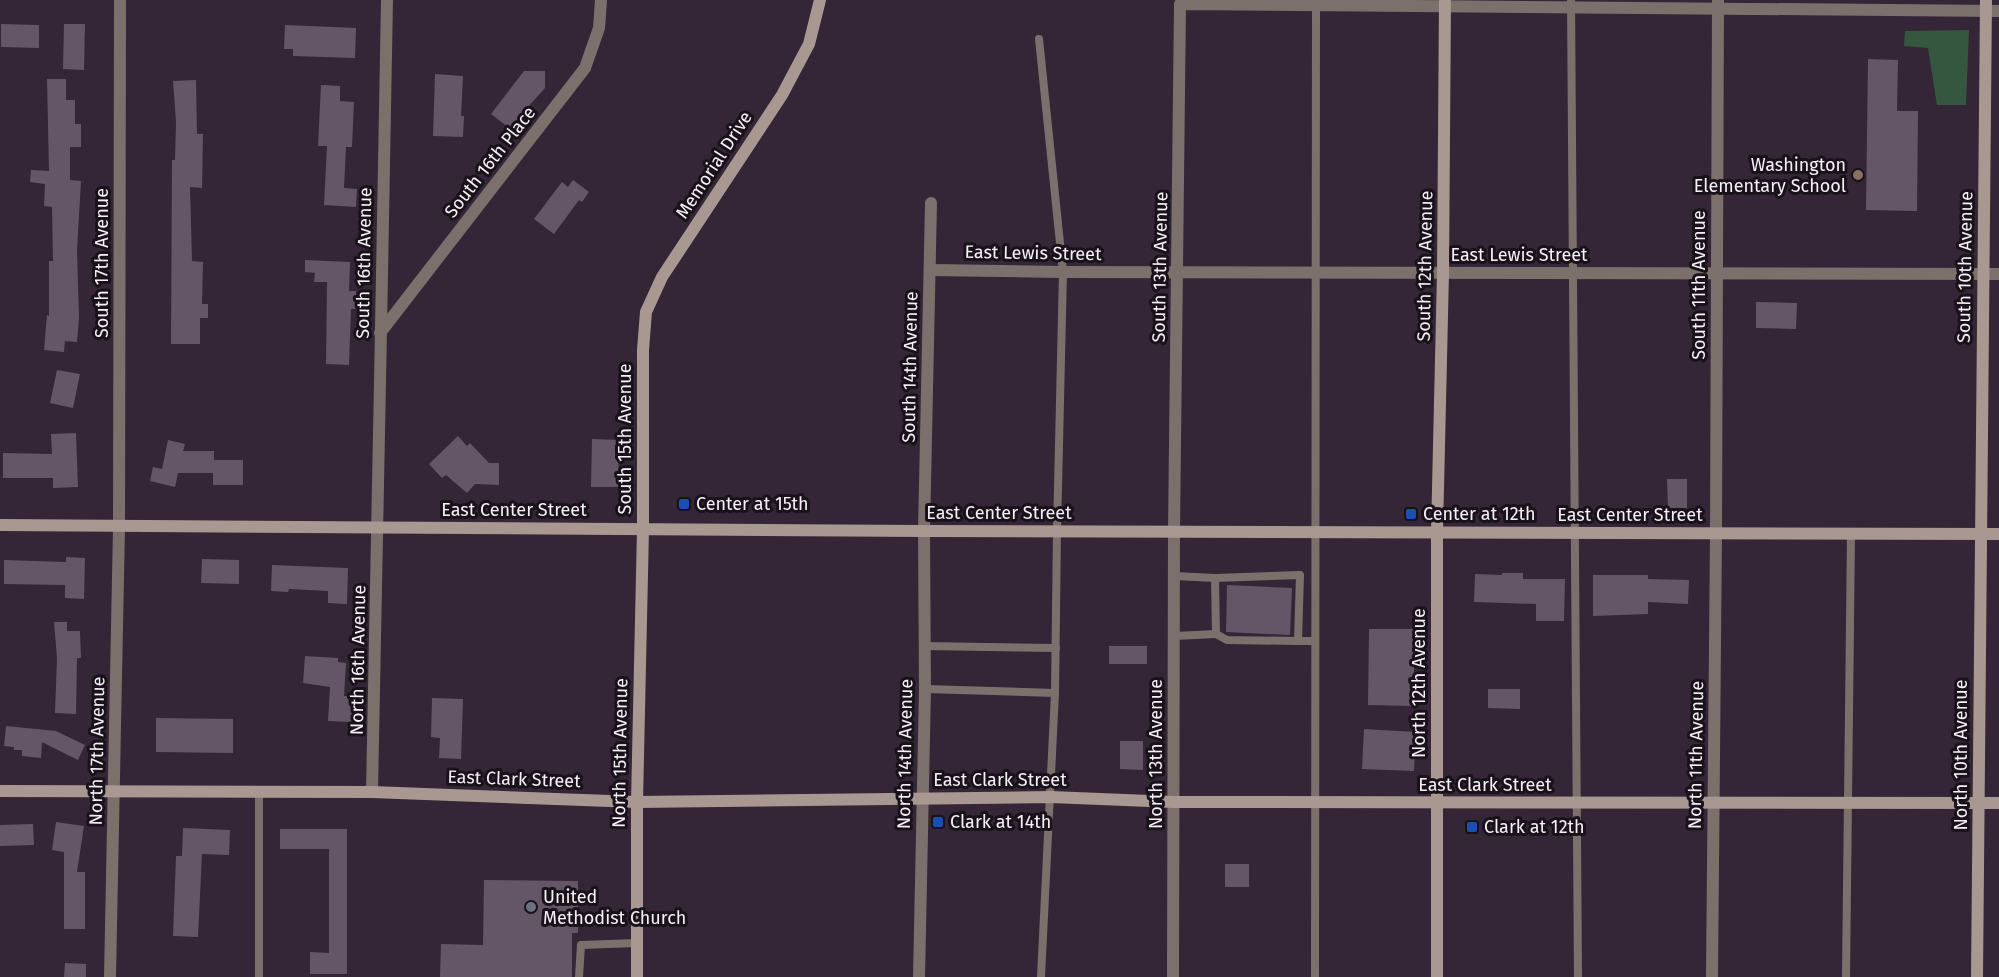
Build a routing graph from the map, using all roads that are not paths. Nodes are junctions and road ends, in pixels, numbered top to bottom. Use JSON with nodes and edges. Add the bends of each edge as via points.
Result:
{"nodes":[{"id":1,"x":120,"y":0,"type":"edge"},
{"id":2,"x":387,"y":0,"type":"edge"},
{"id":3,"x":601,"y":0,"type":"edge"},
{"id":4,"x":820,"y":0,"type":"edge"},
{"id":5,"x":1316,"y":2,"type":"edge"},
{"id":6,"x":1445,"y":3,"type":"edge"},
{"id":7,"x":1571,"y":4,"type":"edge"},
{"id":8,"x":1718,"y":4,"type":"edge"},
{"id":9,"x":1843,"y":5,"type":"edge"},
{"id":10,"x":1986,"y":5,"type":"edge"},
{"id":11,"x":1999,"y":11,"type":"edge"},
{"id":12,"x":1039,"y":39,"type":"dead end"},
{"id":13,"x":931,"y":203,"type":"dead end"},
{"id":14,"x":930,"y":270,"type":"junction"},
{"id":15,"x":1063,"y":272,"type":"junction"},
{"id":16,"x":1178,"y":272,"type":"junction"},
{"id":17,"x":1316,"y":273,"type":"junction"},
{"id":18,"x":1443,"y":273,"type":"junction"},
{"id":19,"x":1573,"y":273,"type":"junction"},
{"id":20,"x":1717,"y":273,"type":"junction"},
{"id":21,"x":1983,"y":274,"type":"junction"},
{"id":22,"x":1999,"y":274,"type":"edge"},
{"id":23,"x":380,"y":333,"type":"junction"},
{"id":24,"x":643,"y":350,"type":"joint"},
{"id":25,"x":0,"y":525,"type":"edge"},
{"id":26,"x":119,"y":526,"type":"junction"},
{"id":27,"x":379,"y":528,"type":"junction"},
{"id":28,"x":643,"y":529,"type":"junction"},
{"id":29,"x":924,"y":531,"type":"junction"},
{"id":30,"x":1057,"y":531,"type":"junction"},
{"id":31,"x":1174,"y":531,"type":"junction"},
{"id":32,"x":1317,"y":531,"type":"junction"},
{"id":33,"x":1437,"y":532,"type":"junction"},
{"id":34,"x":1575,"y":532,"type":"junction"},
{"id":35,"x":1716,"y":533,"type":"junction"},
{"id":36,"x":1851,"y":534,"type":"junction"},
{"id":37,"x":1981,"y":534,"type":"junction"},
{"id":38,"x":1999,"y":534,"type":"edge"},
{"id":39,"x":1174,"y":576,"type":"junction"},
{"id":40,"x":1215,"y":578,"type":"junction"},
{"id":41,"x":1216,"y":634,"type":"junction"},
{"id":42,"x":1174,"y":636,"type":"junction"},
{"id":43,"x":1315,"y":641,"type":"junction"},
{"id":44,"x":1298,"y":642,"type":"junction"},
{"id":45,"x":925,"y":646,"type":"junction"},
{"id":46,"x":1056,"y":648,"type":"junction"},
{"id":47,"x":925,"y":689,"type":"junction"},
{"id":48,"x":1055,"y":693,"type":"junction"},
{"id":49,"x":0,"y":791,"type":"edge"},
{"id":50,"x":114,"y":791,"type":"junction"},
{"id":51,"x":259,"y":792,"type":"junction"},
{"id":52,"x":372,"y":792,"type":"junction"},
{"id":53,"x":922,"y":797,"type":"junction"},
{"id":54,"x":1051,"y":797,"type":"junction"},
{"id":55,"x":637,"y":802,"type":"junction"},
{"id":56,"x":1174,"y":802,"type":"junction"},
{"id":57,"x":1315,"y":802,"type":"junction"},
{"id":58,"x":1437,"y":802,"type":"junction"},
{"id":59,"x":1577,"y":803,"type":"junction"},
{"id":60,"x":1714,"y":803,"type":"junction"},
{"id":61,"x":1848,"y":803,"type":"junction"},
{"id":62,"x":1978,"y":803,"type":"junction"},
{"id":63,"x":1999,"y":803,"type":"edge"},
{"id":64,"x":637,"y":943,"type":"junction"},
{"id":65,"x":110,"y":977,"type":"edge"},
{"id":66,"x":260,"y":977,"type":"edge"},
{"id":67,"x":579,"y":977,"type":"edge"},
{"id":68,"x":637,"y":977,"type":"edge"},
{"id":69,"x":920,"y":977,"type":"edge"},
{"id":70,"x":1041,"y":977,"type":"edge"},
{"id":71,"x":1173,"y":977,"type":"edge"},
{"id":72,"x":1315,"y":977,"type":"edge"},
{"id":73,"x":1437,"y":977,"type":"edge"},
{"id":74,"x":1578,"y":977,"type":"edge"},
{"id":75,"x":1712,"y":977,"type":"edge"},
{"id":76,"x":1846,"y":977,"type":"edge"},
{"id":77,"x":1977,"y":977,"type":"edge"}],
"edges":[{"from":1,"to":26,"type":"street","name":"South 17th Avenue"},
{"from":2,"to":23,"type":"street","name":"South 16th Avenue"},
{"from":3,"to":23,"type":"street","name":"South 16th Place","via":[[599,28],[585,68]]},
{"from":4,"to":24,"type":"main road","name":"Memorial Drive","via":[[809,44],[782,95],[662,277],[646,312]]},
{"from":5,"to":6,"type":"street"},
{"from":5,"to":16,"type":"street","name":"South 13th Avenue","via":[[1180,4]]},
{"from":5,"to":17,"type":"lane"},
{"from":6,"to":7,"type":"street"},
{"from":6,"to":18,"type":"main road","name":"South 12th Avenue"},
{"from":7,"to":8,"type":"street"},
{"from":7,"to":19,"type":"lane"},
{"from":8,"to":9,"type":"street"},
{"from":8,"to":20,"type":"street","name":"South 11th Avenue"},
{"from":9,"to":10,"type":"street"},
{"from":10,"to":11,"type":"street"},
{"from":10,"to":21,"type":"main road","name":"South 10th Avenue"},
{"from":12,"to":15,"type":"lane"},
{"from":13,"to":14,"type":"street","name":"South 14th Avenue"},
{"from":14,"to":15,"type":"street","name":"East Lewis Street"},
{"from":14,"to":29,"type":"street","name":"South 14th Avenue"},
{"from":15,"to":16,"type":"street","name":"East Lewis Street"},
{"from":15,"to":30,"type":"lane"},
{"from":16,"to":17,"type":"street","name":"East Lewis Street"},
{"from":16,"to":31,"type":"street","name":"South 13th Avenue"},
{"from":17,"to":18,"type":"street","name":"East Lewis Street"},
{"from":17,"to":32,"type":"lane"},
{"from":18,"to":19,"type":"street","name":"East Lewis Street"},
{"from":18,"to":33,"type":"main road","name":"South 12th Avenue"},
{"from":19,"to":20,"type":"street","name":"East Lewis Street"},
{"from":19,"to":34,"type":"lane"},
{"from":20,"to":21,"type":"street","name":"East Lewis Street"},
{"from":20,"to":35,"type":"street","name":"South 11th Avenue"},
{"from":21,"to":22,"type":"street","name":"East Lewis Street"},
{"from":21,"to":37,"type":"main road","name":"South 10th Avenue"},
{"from":23,"to":27,"type":"street","name":"South 16th Avenue"},
{"from":24,"to":28,"type":"main road","name":"South 15th Avenue"},
{"from":25,"to":26,"type":"main road","name":"East Center Street"},
{"from":26,"to":27,"type":"main road","name":"East Center Street"},
{"from":26,"to":50,"type":"street","name":"North 17th Avenue"},
{"from":27,"to":28,"type":"main road","name":"East Center Street"},
{"from":27,"to":52,"type":"street","name":"North 16th Avenue"},
{"from":28,"to":29,"type":"main road","name":"East Center Street"},
{"from":28,"to":55,"type":"main road","name":"North 15th Avenue"},
{"from":29,"to":30,"type":"main road","name":"East Center Street"},
{"from":29,"to":45,"type":"street","name":"North 14th Avenue"},
{"from":30,"to":31,"type":"main road","name":"East Center Street"},
{"from":30,"to":46,"type":"lane"},
{"from":31,"to":32,"type":"main road","name":"East Center Street"},
{"from":31,"to":39,"type":"street","name":"North 13th Avenue"},
{"from":32,"to":33,"type":"main road","name":"East Center Street"},
{"from":32,"to":43,"type":"lane"},
{"from":33,"to":34,"type":"main road","name":"East Center Street"},
{"from":33,"to":58,"type":"main road","name":"North 12th Avenue"},
{"from":34,"to":35,"type":"main road","name":"East Center Street"},
{"from":34,"to":59,"type":"lane"},
{"from":35,"to":36,"type":"main road","name":"East Center Street"},
{"from":35,"to":60,"type":"street","name":"North 11th Avenue"},
{"from":36,"to":37,"type":"main road","name":"East Center Street"},
{"from":36,"to":61,"type":"lane"},
{"from":37,"to":38,"type":"main road","name":"East Center Street"},
{"from":37,"to":62,"type":"main road","name":"North 10th Avenue"},
{"from":39,"to":40,"type":"lane"},
{"from":39,"to":42,"type":"street","name":"North 13th Avenue"},
{"from":40,"to":41,"type":"lane"},
{"from":40,"to":44,"type":"lane","via":[[1300,574]]},
{"from":41,"to":42,"type":"lane"},
{"from":41,"to":44,"type":"lane","via":[[1227,640]]},
{"from":42,"to":56,"type":"street","name":"North 13th Avenue"},
{"from":43,"to":44,"type":"lane"},
{"from":43,"to":57,"type":"lane"},
{"from":45,"to":46,"type":"lane"},
{"from":45,"to":47,"type":"street","name":"North 14th Avenue"},
{"from":46,"to":48,"type":"lane"},
{"from":47,"to":48,"type":"lane"},
{"from":47,"to":53,"type":"street","name":"North 14th Avenue"},
{"from":48,"to":54,"type":"lane"},
{"from":49,"to":50,"type":"main road","name":"East Clark Street"},
{"from":50,"to":51,"type":"main road","name":"East Clark Street"},
{"from":50,"to":65,"type":"street","name":"North 17th Avenue"},
{"from":51,"to":52,"type":"main road","name":"East Clark Street"},
{"from":51,"to":66,"type":"lane"},
{"from":52,"to":55,"type":"main road","name":"East Clark Street"},
{"from":53,"to":54,"type":"main road","name":"East Clark Street"},
{"from":53,"to":55,"type":"main road","name":"East Clark Street"},
{"from":53,"to":69,"type":"street","name":"North 14th Avenue"},
{"from":54,"to":56,"type":"main road","name":"East Clark Street"},
{"from":54,"to":70,"type":"lane"},
{"from":55,"to":64,"type":"main road","name":"North 15th Avenue"},
{"from":56,"to":57,"type":"main road","name":"East Clark Street"},
{"from":56,"to":71,"type":"street","name":"North 13th Avenue"},
{"from":57,"to":58,"type":"main road","name":"East Clark Street"},
{"from":57,"to":72,"type":"lane"},
{"from":58,"to":59,"type":"main road","name":"East Clark Street"},
{"from":58,"to":73,"type":"main road","name":"North 12th Avenue"},
{"from":59,"to":60,"type":"main road","name":"East Clark Street"},
{"from":59,"to":74,"type":"lane"},
{"from":60,"to":61,"type":"main road","name":"East Clark Street"},
{"from":60,"to":75,"type":"street","name":"North 11th Avenue"},
{"from":61,"to":62,"type":"main road","name":"East Clark Street"},
{"from":61,"to":76,"type":"lane"},
{"from":62,"to":63,"type":"main road","name":"East Clark Street"},
{"from":62,"to":77,"type":"main road","name":"North 10th Avenue"},
{"from":64,"to":67,"type":"lane","via":[[581,945]]},
{"from":64,"to":68,"type":"main road","name":"North 15th Avenue"}]}
